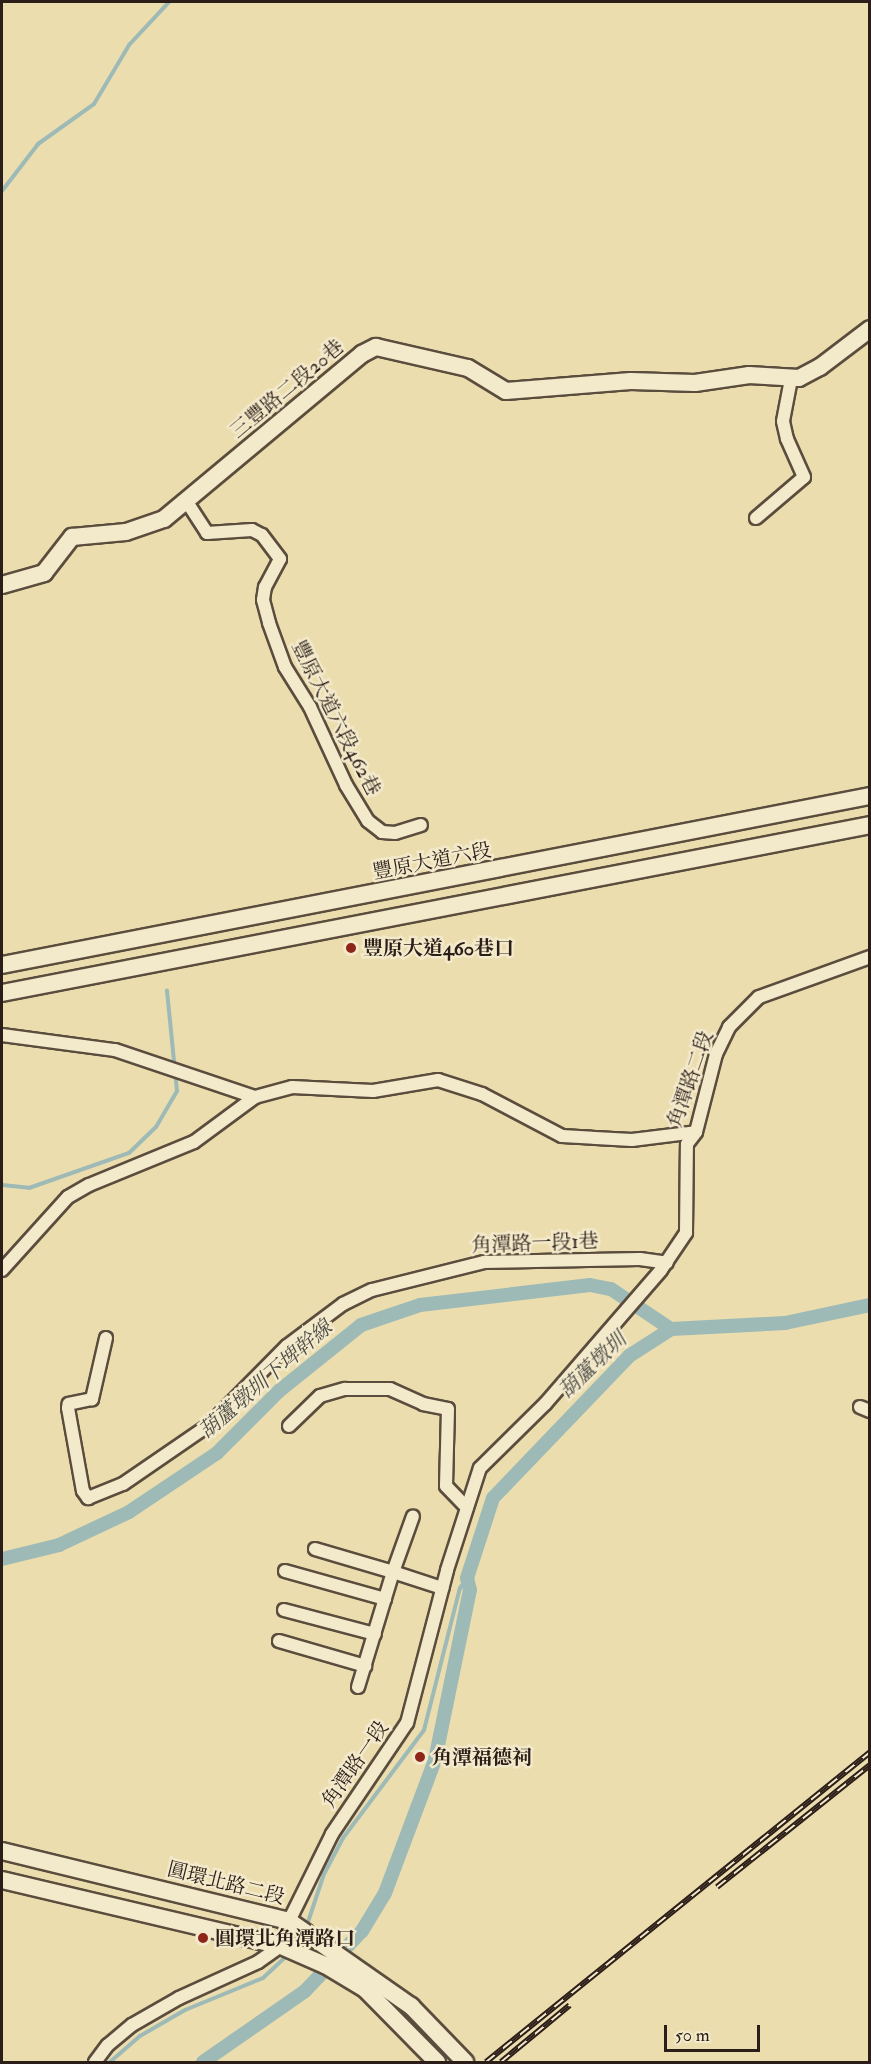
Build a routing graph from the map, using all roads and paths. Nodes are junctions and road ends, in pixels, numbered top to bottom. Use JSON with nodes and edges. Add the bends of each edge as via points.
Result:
{"nodes":[{"id":1,"x":870,"y":329,"type":"edge"},
{"id":2,"x":791,"y":379,"type":"junction"},
{"id":3,"x":187,"y":502,"type":"junction"},
{"id":4,"x":756,"y":518,"type":"dead end"},
{"id":5,"x":2,"y":585,"type":"edge"},
{"id":6,"x":870,"y":796,"type":"edge"},
{"id":7,"x":421,"y":825,"type":"dead end"},
{"id":8,"x":870,"y":825,"type":"edge"},
{"id":9,"x":870,"y":957,"type":"edge"},
{"id":10,"x":2,"y":965,"type":"edge"},
{"id":11,"x":2,"y":993,"type":"edge"},
{"id":12,"x":2,"y":1035,"type":"edge"},
{"id":13,"x":255,"y":1097,"type":"junction"},
{"id":14,"x":696,"y":1132,"type":"junction"},
{"id":15,"x":664,"y":1266,"type":"junction"},
{"id":16,"x":2,"y":1270,"type":"edge"},
{"id":17,"x":612,"y":1323,"type":"joint"},
{"id":18,"x":106,"y":1338,"type":"dead end"},
{"id":19,"x":289,"y":1426,"type":"dead end"},
{"id":20,"x":467,"y":1508,"type":"junction"},
{"id":21,"x":413,"y":1516,"type":"dead end"},
{"id":22,"x":315,"y":1549,"type":"dead end"},
{"id":23,"x":285,"y":1571,"type":"dead end"},
{"id":24,"x":393,"y":1572,"type":"junction"},
{"id":25,"x":442,"y":1588,"type":"junction"},
{"id":26,"x":385,"y":1599,"type":"junction"},
{"id":27,"x":284,"y":1610,"type":"dead end"},
{"id":28,"x":375,"y":1634,"type":"junction"},
{"id":29,"x":279,"y":1641,"type":"dead end"},
{"id":30,"x":365,"y":1666,"type":"junction"},
{"id":31,"x":358,"y":1687,"type":"dead end"},
{"id":32,"x":2,"y":1851,"type":"edge"},
{"id":33,"x":2,"y":1880,"type":"edge"},
{"id":34,"x":289,"y":1921,"type":"junction"},
{"id":35,"x":281,"y":1946,"type":"junction"},
{"id":36,"x":369,"y":1983,"type":"junction"},
{"id":37,"x":460,"y":2056,"type":"edge"},
{"id":38,"x":95,"y":2062,"type":"edge"},
{"id":39,"x":438,"y":2062,"type":"edge"}],
"edges":[{"from":1,"to":2,"type":"street","name":"三豐路二段20巷","via":[[820,367]]},
{"from":2,"to":3,"type":"street","name":"三豐路二段20巷","via":[[748,375],[695,382],[631,381],[506,391],[468,368],[376,347],[362,354]]},
{"from":2,"to":4,"type":"street","via":[[783,421],[804,477]]},
{"from":3,"to":5,"type":"street","name":"三豐路二段20巷","via":[[151,526],[72,537],[44,573]]},
{"from":3,"to":7,"type":"street","name":"豐原大道六段462巷","via":[[207,533],[252,530],[262,535],[280,559],[265,587],[263,600],[269,623],[285,667],[310,707],[346,785],[368,821],[382,832],[395,833]]},
{"from":6,"to":10,"type":"street","name":"豐原大道六段"},
{"from":8,"to":11,"type":"street"},
{"from":9,"to":14,"type":"street","name":"角潭路二段","via":[[784,985],[744,1009],[729,1027],[717,1054]]},
{"from":12,"to":13,"type":"street","via":[[115,1050]]},
{"from":13,"to":14,"type":"street","via":[[292,1087],[373,1091],[438,1080],[482,1094],[562,1136],[652,1139]]},
{"from":13,"to":16,"type":"street","via":[[194,1142],[68,1197]]},
{"from":14,"to":15,"type":"street","name":"角潭路二段","via":[[687,1144],[686,1233]]},
{"from":15,"to":17,"type":"street","name":"角潭路二段"},
{"from":15,"to":18,"type":"street","name":"角潭路一段1巷","via":[[640,1259],[484,1262],[372,1290],[331,1312],[287,1346],[209,1425],[123,1485],[88,1498],[83,1491],[68,1408],[69,1404],[92,1399]]},
{"from":17,"to":20,"type":"street","name":"角潭路一段","via":[[545,1404],[480,1468]]},
{"from":19,"to":20,"type":"street","via":[[320,1396],[345,1389],[390,1389],[423,1404],[448,1409],[451,1419],[446,1486]]},
{"from":20,"to":25,"type":"street","name":"角潭路一段"},
{"from":21,"to":24,"type":"street"},
{"from":22,"to":24,"type":"street"},
{"from":23,"to":26,"type":"street"},
{"from":24,"to":25,"type":"street"},
{"from":24,"to":26,"type":"street"},
{"from":25,"to":34,"type":"street","name":"角潭路一段","via":[[407,1723],[332,1833]]},
{"from":26,"to":28,"type":"street"},
{"from":27,"to":28,"type":"street"},
{"from":28,"to":30,"type":"street"},
{"from":29,"to":30,"type":"street"},
{"from":30,"to":31,"type":"street"},
{"from":32,"to":34,"type":"street","name":"圓環北路二段"},
{"from":33,"to":35,"type":"street","name":"圓環北路二段"},
{"from":34,"to":35,"type":"street","name":"角潭路一段"},
{"from":34,"to":36,"type":"street","name":"圓環北路二段"},
{"from":35,"to":36,"type":"street","name":"圓環北路二段"},
{"from":35,"to":38,"type":"street","via":[[258,1962],[179,1998],[132,2025]]},
{"from":36,"to":37,"type":"street","name":"圓環北路二段"},
{"from":36,"to":39,"type":"street","name":"圓環北路二段"},
{"from":37,"to":39,"type":"street"}]}
